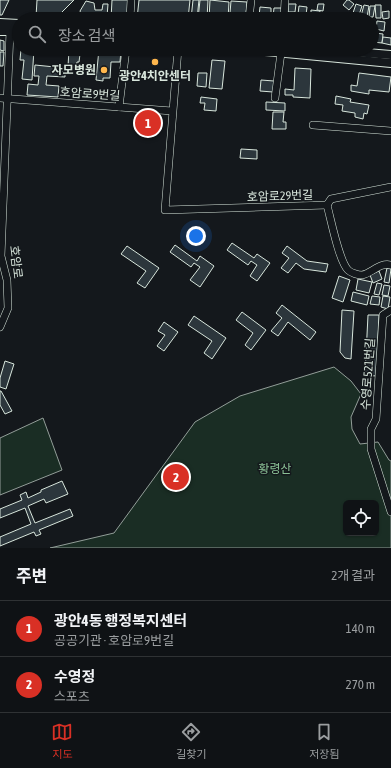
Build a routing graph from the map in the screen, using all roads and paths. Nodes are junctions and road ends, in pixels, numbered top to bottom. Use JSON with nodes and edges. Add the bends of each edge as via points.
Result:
{"nodes":[{"id":1,"x":131,"y":0,"type":"edge"},
{"id":2,"x":251,"y":0,"type":"edge"},
{"id":3,"x":286,"y":0,"type":"edge"},
{"id":4,"x":130,"y":12,"type":"edge"},
{"id":5,"x":250,"y":12,"type":"edge"},
{"id":6,"x":285,"y":12,"type":"edge"},
{"id":7,"x":0,"y":23,"type":"edge"},
{"id":8,"x":12,"y":24,"type":"edge"},
{"id":9,"x":0,"y":31,"type":"edge"},
{"id":10,"x":10,"y":31,"type":"joint"},
{"id":11,"x":379,"y":54,"type":"edge"},
{"id":12,"x":391,"y":55,"type":"edge"},
{"id":13,"x":125,"y":56,"type":"edge"},
{"id":14,"x":177,"y":56,"type":"edge"},
{"id":15,"x":281,"y":56,"type":"edge"},
{"id":16,"x":314,"y":56,"type":"edge"},
{"id":17,"x":391,"y":63,"type":"edge"},
{"id":18,"x":3,"y":98,"type":"edge"},
{"id":19,"x":275,"y":98,"type":"dead end"},
{"id":20,"x":119,"y":107,"type":"junction"},
{"id":21,"x":172,"y":111,"type":"junction"},
{"id":22,"x":313,"y":125,"type":"dead end"},
{"id":23,"x":391,"y":132,"type":"edge"},
{"id":24,"x":2,"y":152,"type":"edge"},
{"id":25,"x":391,"y":187,"type":"edge"},
{"id":26,"x":327,"y":205,"type":"junction"},
{"id":27,"x":2,"y":206,"type":"edge"},
{"id":28,"x":391,"y":265,"type":"edge"},
{"id":29,"x":4,"y":279,"type":"edge"},
{"id":30,"x":391,"y":310,"type":"edge"},
{"id":31,"x":383,"y":315,"type":"junction"},
{"id":32,"x":391,"y":320,"type":"edge"},
{"id":33,"x":0,"y":326,"type":"edge"},
{"id":34,"x":391,"y":512,"type":"edge"}],
"edges":[{"from":1,"to":4,"type":"street"},
{"from":2,"to":5,"type":"street"},
{"from":3,"to":6,"type":"street"},
{"from":7,"to":8,"type":"main road"},
{"from":9,"to":10,"type":"main road"},
{"from":10,"to":18,"type":"street","name":"호암로"},
{"from":11,"to":12,"type":"main road"},
{"from":13,"to":20,"type":"street"},
{"from":14,"to":21,"type":"street"},
{"from":15,"to":19,"type":"street"},
{"from":16,"to":17,"type":"main road"},
{"from":18,"to":20,"type":"street","name":"호암로9번길"},
{"from":18,"to":24,"type":"street","name":"호암로"},
{"from":20,"to":21,"type":"street","name":"호암로9번길"},
{"from":21,"to":26,"type":"street","name":"호암로29번길","via":[[165,210]]},
{"from":22,"to":23,"type":"street"},
{"from":24,"to":27,"type":"street","name":"호암로"},
{"from":25,"to":26,"type":"street","name":"호암로29번길","via":[[331,199]]},
{"from":26,"to":28,"type":"street","via":[[347,270],[362,275],[378,267]]},
{"from":27,"to":29,"type":"street","name":"호암로"},
{"from":29,"to":33,"type":"street","name":"호암로","via":[[8,308]]},
{"from":30,"to":31,"type":"street"},
{"from":31,"to":32,"type":"street"},
{"from":31,"to":34,"type":"street","name":"수영로521번길","via":[[376,419],[371,429],[371,449]]}]}
